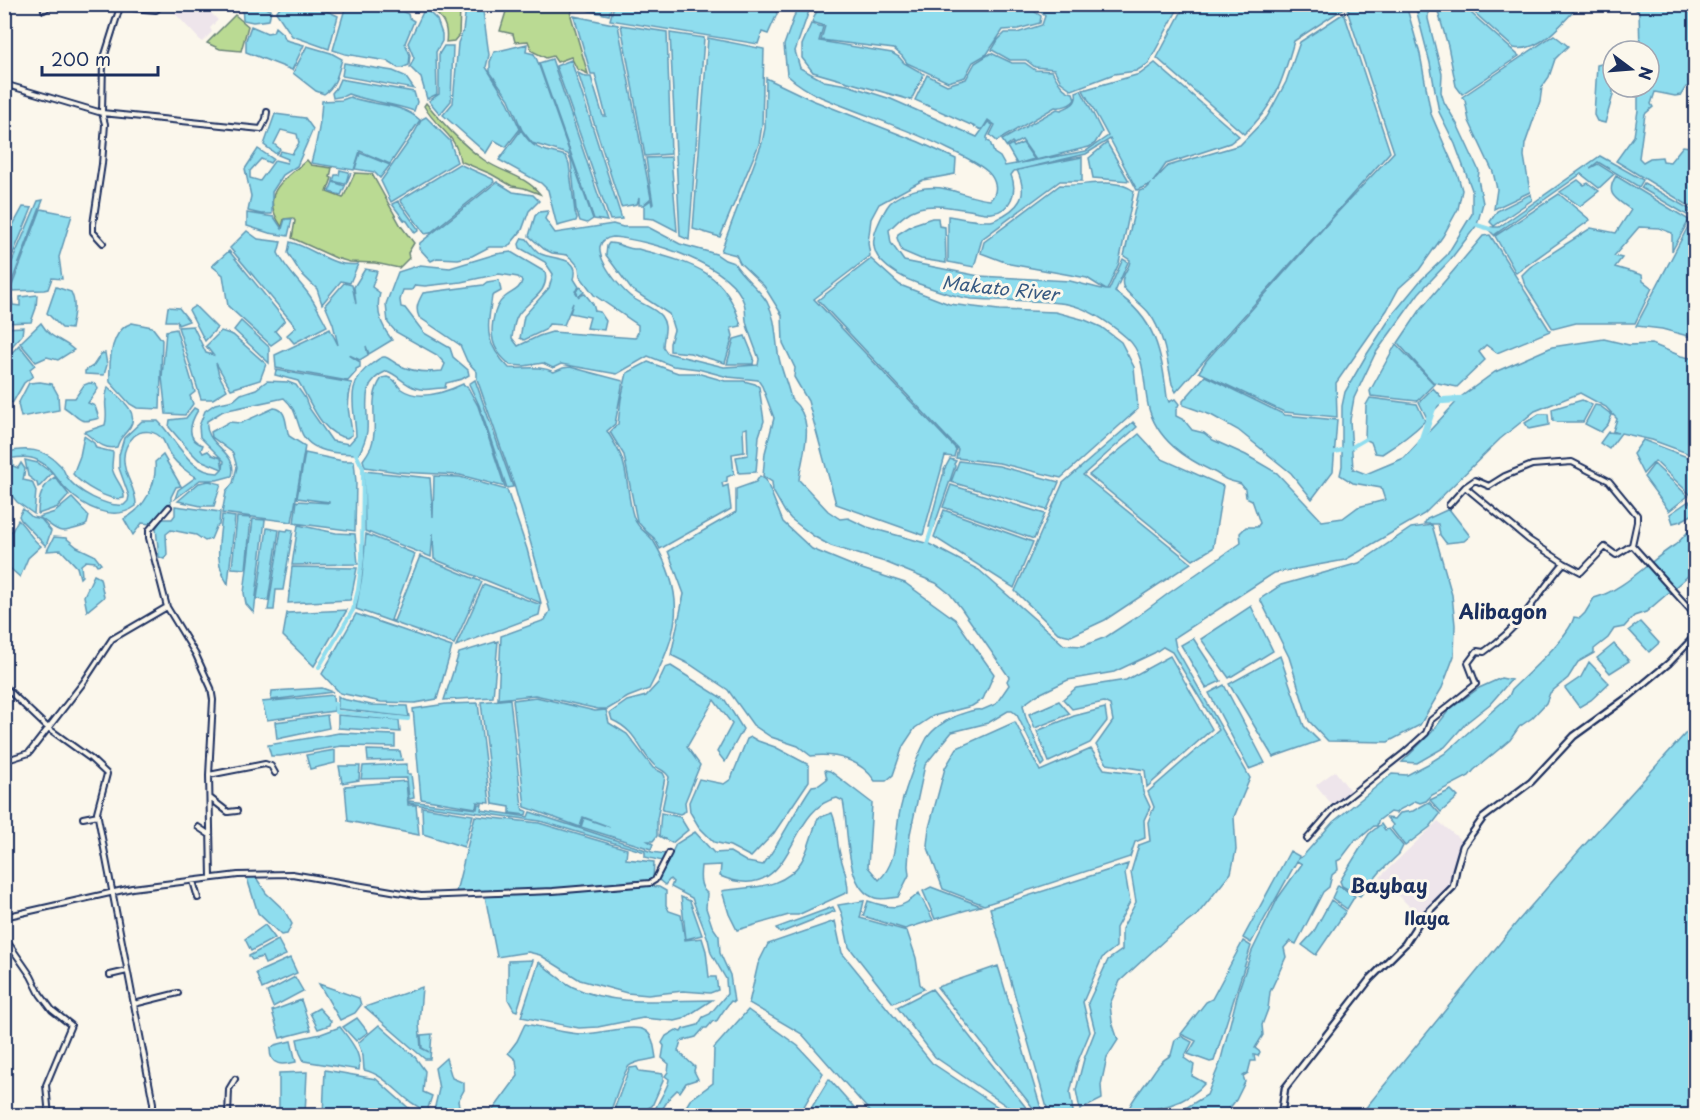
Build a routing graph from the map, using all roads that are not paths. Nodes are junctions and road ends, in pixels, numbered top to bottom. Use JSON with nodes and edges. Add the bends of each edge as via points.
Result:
{"nodes":[{"id":1,"x":53,"y":4,"type":"edge"},
{"id":2,"x":111,"y":4,"type":"edge"},
{"id":3,"x":163,"y":4,"type":"edge"},
{"id":4,"x":120,"y":7,"type":"junction"},
{"id":5,"x":44,"y":10,"type":"dead end"},
{"id":6,"x":4,"y":84,"type":"edge"},
{"id":7,"x":267,"y":112,"type":"dead end"},
{"id":8,"x":102,"y":113,"type":"junction"},
{"id":9,"x":103,"y":243,"type":"dead end"},
{"id":10,"x":1465,"y":487,"type":"junction"},
{"id":11,"x":1449,"y":505,"type":"dead end"},
{"id":12,"x":169,"y":507,"type":"dead end"},
{"id":13,"x":1632,"y":545,"type":"junction"},
{"id":14,"x":1564,"y":563,"type":"junction"},
{"id":15,"x":167,"y":607,"type":"junction"},
{"id":16,"x":1695,"y":616,"type":"edge"},
{"id":17,"x":1695,"y":634,"type":"edge"},
{"id":18,"x":4,"y":686,"type":"edge"},
{"id":19,"x":48,"y":728,"type":"junction"},
{"id":20,"x":4,"y":761,"type":"edge"},
{"id":21,"x":275,"y":773,"type":"dead end"},
{"id":22,"x":209,"y":775,"type":"junction"},
{"id":23,"x":209,"y":798,"type":"junction"},
{"id":24,"x":237,"y":811,"type":"dead end"},
{"id":25,"x":98,"y":815,"type":"junction"},
{"id":26,"x":83,"y":818,"type":"dead end"},
{"id":27,"x":198,"y":827,"type":"dead end"},
{"id":28,"x":210,"y":836,"type":"junction"},
{"id":29,"x":1307,"y":839,"type":"dead end"},
{"id":30,"x":668,"y":853,"type":"dead end"},
{"id":31,"x":211,"y":878,"type":"junction"},
{"id":32,"x":193,"y":881,"type":"junction"},
{"id":33,"x":113,"y":894,"type":"junction"},
{"id":34,"x":198,"y":898,"type":"dead end"},
{"id":35,"x":4,"y":917,"type":"edge"},
{"id":36,"x":4,"y":937,"type":"edge"},
{"id":37,"x":127,"y":971,"type":"junction"},
{"id":38,"x":110,"y":975,"type":"dead end"},
{"id":39,"x":178,"y":993,"type":"dead end"},
{"id":40,"x":134,"y":1004,"type":"junction"},
{"id":41,"x":235,"y":1079,"type":"dead end"},
{"id":42,"x":1281,"y":1113,"type":"edge"},
{"id":43,"x":49,"y":1116,"type":"edge"},
{"id":44,"x":153,"y":1116,"type":"edge"},
{"id":45,"x":228,"y":1116,"type":"edge"},
{"id":46,"x":1287,"y":1116,"type":"edge"}],
"edges":[{"from":1,"to":5,"type":"street"},
{"from":2,"to":4,"type":"street"},
{"from":3,"to":4,"type":"street","via":[[156,10]]},
{"from":4,"to":8,"type":"street","via":[[103,61]]},
{"from":6,"to":8,"type":"street"},
{"from":7,"to":8,"type":"street","via":[[261,129]]},
{"from":8,"to":9,"type":"street","via":[[102,165],[93,232]]},
{"from":10,"to":11,"type":"street"},
{"from":10,"to":13,"type":"street","via":[[1475,480],[1488,486],[1532,465],[1572,462],[1609,481],[1636,515]]},
{"from":10,"to":14,"type":"street","via":[[1529,540]]},
{"from":12,"to":15,"type":"street","via":[[149,530],[148,538]]},
{"from":13,"to":14,"type":"street","via":[[1616,555],[1605,547],[1581,572]]},
{"from":13,"to":16,"type":"street"},
{"from":14,"to":29,"type":"street","via":[[1522,617],[1496,643],[1472,656],[1468,663],[1476,684],[1431,720],[1426,733],[1404,753],[1333,809]]},
{"from":15,"to":19,"type":"street","via":[[112,639]]},
{"from":15,"to":22,"type":"street","via":[[211,688]]},
{"from":17,"to":42,"type":"street","via":[[1669,663],[1574,736],[1531,782],[1483,818],[1463,846],[1454,887],[1370,979],[1285,1088]]},
{"from":18,"to":19,"type":"street"},
{"from":19,"to":20,"type":"street","via":[[28,754]]},
{"from":19,"to":25,"type":"street","via":[[107,774]]},
{"from":21,"to":22,"type":"street","via":[[265,764]]},
{"from":22,"to":23,"type":"street"},
{"from":23,"to":24,"type":"street","via":[[228,812]]},
{"from":23,"to":28,"type":"street"},
{"from":25,"to":26,"type":"street"},
{"from":25,"to":33,"type":"street"},
{"from":27,"to":28,"type":"street"},
{"from":28,"to":31,"type":"street"},
{"from":30,"to":31,"type":"street","via":[[651,883],[553,891],[421,896],[292,874]]},
{"from":31,"to":32,"type":"street"},
{"from":32,"to":33,"type":"street"},
{"from":32,"to":34,"type":"street"},
{"from":33,"to":35,"type":"street"},
{"from":33,"to":37,"type":"street"},
{"from":36,"to":43,"type":"street","via":[[52,1010],[71,1025],[46,1085]]},
{"from":37,"to":38,"type":"street"},
{"from":37,"to":40,"type":"street"},
{"from":39,"to":40,"type":"street"},
{"from":40,"to":44,"type":"street"},
{"from":41,"to":45,"type":"street","via":[[229,1089]]},
{"from":42,"to":46,"type":"street"}]}
